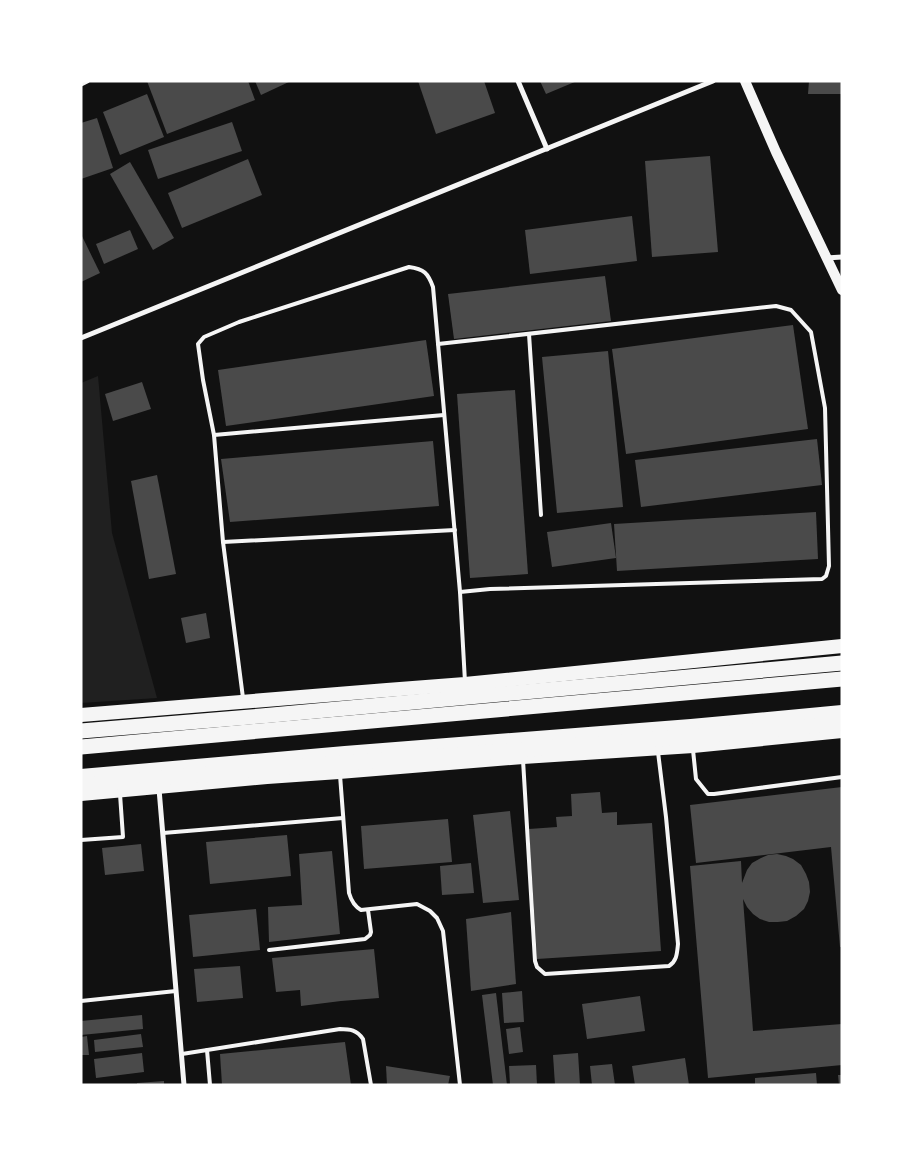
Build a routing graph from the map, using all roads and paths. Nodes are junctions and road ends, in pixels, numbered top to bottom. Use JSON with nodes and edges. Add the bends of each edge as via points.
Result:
{"nodes":[{"id":1,"x":87,"y":81,"type":"edge"},
{"id":2,"x":518,"y":81,"type":"edge"},
{"id":3,"x":713,"y":81,"type":"edge"},
{"id":4,"x":745,"y":81,"type":"edge"},
{"id":5,"x":81,"y":84,"type":"edge"},
{"id":6,"x":547,"y":149,"type":"junction"},
{"id":7,"x":842,"y":257,"type":"edge"},
{"id":8,"x":826,"y":258,"type":"junction"},
{"id":9,"x":842,"y":290,"type":"edge"},
{"id":10,"x":530,"y":334,"type":"junction"},
{"id":11,"x":81,"y":338,"type":"edge"},
{"id":12,"x":438,"y":344,"type":"junction"},
{"id":13,"x":444,"y":415,"type":"junction"},
{"id":14,"x":214,"y":435,"type":"junction"},
{"id":15,"x":541,"y":515,"type":"dead end"},
{"id":16,"x":454,"y":530,"type":"junction"},
{"id":17,"x":223,"y":542,"type":"junction"},
{"id":18,"x":460,"y":592,"type":"junction"},
{"id":19,"x":842,"y":646,"type":"edge"},
{"id":20,"x":842,"y":662,"type":"edge"},
{"id":21,"x":842,"y":679,"type":"edge"},
{"id":22,"x":465,"y":684,"type":"junction"},
{"id":23,"x":244,"y":701,"type":"junction"},
{"id":24,"x":842,"y":712,"type":"edge"},
{"id":25,"x":81,"y":715,"type":"edge"},
{"id":26,"x":842,"y":723,"type":"edge"},
{"id":27,"x":81,"y":731,"type":"edge"},
{"id":28,"x":842,"y":732,"type":"edge"},
{"id":29,"x":81,"y":746,"type":"edge"},
{"id":30,"x":693,"y":747,"type":"junction"},
{"id":31,"x":658,"y":749,"type":"junction"},
{"id":32,"x":523,"y":758,"type":"junction"},
{"id":33,"x":340,"y":773,"type":"junction"},
{"id":34,"x":81,"y":776,"type":"edge"},
{"id":35,"x":842,"y":777,"type":"edge"},
{"id":36,"x":81,"y":786,"type":"edge"},
{"id":37,"x":159,"y":788,"type":"junction"},
{"id":38,"x":120,"y":791,"type":"junction"},
{"id":39,"x":81,"y":795,"type":"edge"},
{"id":40,"x":343,"y":818,"type":"junction"},
{"id":41,"x":163,"y":833,"type":"junction"},
{"id":42,"x":81,"y":840,"type":"edge"},
{"id":43,"x":368,"y":910,"type":"junction"},
{"id":44,"x":269,"y":950,"type":"dead end"},
{"id":45,"x":176,"y":991,"type":"junction"},
{"id":46,"x":81,"y":1001,"type":"edge"},
{"id":47,"x":206,"y":1050,"type":"junction"},
{"id":48,"x":182,"y":1054,"type":"junction"},
{"id":49,"x":184,"y":1085,"type":"edge"},
{"id":50,"x":210,"y":1085,"type":"edge"},
{"id":51,"x":371,"y":1085,"type":"edge"},
{"id":52,"x":460,"y":1085,"type":"edge"}],
"edges":[{"from":1,"to":5,"type":"street"},
{"from":2,"to":6,"type":"street"},
{"from":3,"to":6,"type":"street"},
{"from":4,"to":8,"type":"main road"},
{"from":6,"to":11,"type":"street"},
{"from":7,"to":8,"type":"street"},
{"from":8,"to":9,"type":"main road"},
{"from":10,"to":12,"type":"lane"},
{"from":10,"to":15,"type":"lane"},
{"from":10,"to":18,"type":"lane","via":[[776,306],[791,310],[811,332],[825,408],[829,566],[822,579]]},
{"from":12,"to":13,"type":"lane"},
{"from":12,"to":14,"type":"lane","via":[[433,287],[429,276],[420,269],[409,267],[239,322],[204,337],[198,344]]},
{"from":13,"to":14,"type":"lane"},
{"from":13,"to":16,"type":"lane"},
{"from":14,"to":17,"type":"lane"},
{"from":16,"to":17,"type":"lane"},
{"from":16,"to":18,"type":"lane"},
{"from":17,"to":23,"type":"lane"},
{"from":18,"to":22,"type":"lane"},
{"from":19,"to":22,"type":"highway"},
{"from":20,"to":27,"type":"highway"},
{"from":21,"to":29,"type":"highway"},
{"from":22,"to":23,"type":"highway"},
{"from":23,"to":25,"type":"highway"},
{"from":24,"to":34,"type":"highway"},
{"from":26,"to":36,"type":"highway"},
{"from":28,"to":30,"type":"main road"},
{"from":30,"to":31,"type":"main road"},
{"from":30,"to":35,"type":"lane","via":[[696,778],[708,794]]},
{"from":31,"to":32,"type":"main road"},
{"from":31,"to":32,"type":"lane","via":[[678,944],[676,959],[669,966],[545,974],[537,967]]},
{"from":32,"to":33,"type":"main road"},
{"from":33,"to":37,"type":"main road"},
{"from":33,"to":40,"type":"lane"},
{"from":37,"to":38,"type":"main road"},
{"from":37,"to":41,"type":"street"},
{"from":38,"to":39,"type":"main road"},
{"from":38,"to":42,"type":"lane","via":[[123,837]]},
{"from":40,"to":41,"type":"lane"},
{"from":40,"to":43,"type":"lane","via":[[349,893],[357,908]]},
{"from":41,"to":45,"type":"street"},
{"from":43,"to":44,"type":"lane","via":[[371,932],[365,939]]},
{"from":43,"to":52,"type":"lane","via":[[417,904],[437,918],[443,931]]},
{"from":45,"to":46,"type":"lane"},
{"from":45,"to":48,"type":"street"},
{"from":47,"to":48,"type":"lane"},
{"from":47,"to":50,"type":"lane"},
{"from":47,"to":51,"type":"lane","via":[[350,1030],[363,1038]]},
{"from":48,"to":49,"type":"street"}]}
